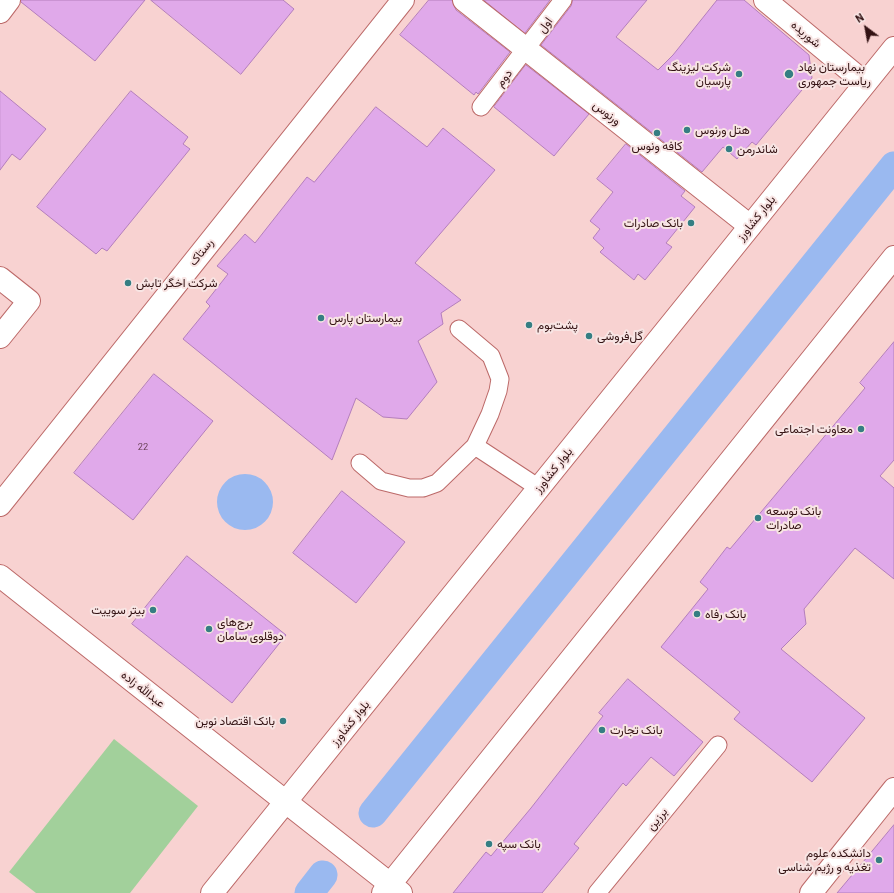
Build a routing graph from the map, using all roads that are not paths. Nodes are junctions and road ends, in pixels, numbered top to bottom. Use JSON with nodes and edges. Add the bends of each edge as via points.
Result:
{"nodes":[{"id":1,"x":9,"y":0,"type":"edge"},
{"id":2,"x":403,"y":0,"type":"edge"},
{"id":3,"x":464,"y":0,"type":"edge"},
{"id":4,"x":563,"y":0,"type":"edge"},
{"id":5,"x":765,"y":0,"type":"edge"},
{"id":6,"x":0,"y":12,"type":"edge"},
{"id":7,"x":894,"y":48,"type":"edge"},
{"id":8,"x":526,"y":49,"type":"junction"},
{"id":9,"x":865,"y":84,"type":"junction"},
{"id":10,"x":481,"y":107,"type":"dead end"},
{"id":11,"x":750,"y":226,"type":"junction"},
{"id":12,"x":894,"y":257,"type":"edge"},
{"id":13,"x":0,"y":278,"type":"edge"},
{"id":14,"x":459,"y":329,"type":"dead end"},
{"id":15,"x":0,"y":337,"type":"edge"},
{"id":16,"x":475,"y":446,"type":"junction"},
{"id":17,"x":360,"y":463,"type":"dead end"},
{"id":18,"x":539,"y":488,"type":"junction"},
{"id":19,"x":0,"y":505,"type":"edge"},
{"id":20,"x":0,"y":576,"type":"edge"},
{"id":21,"x":718,"y":745,"type":"dead end"},
{"id":22,"x":894,"y":789,"type":"edge"},
{"id":23,"x":286,"y":802,"type":"junction"},
{"id":24,"x":391,"y":890,"type":"edge"},
{"id":25,"x":212,"y":893,"type":"edge"},
{"id":26,"x":597,"y":893,"type":"edge"},
{"id":27,"x":811,"y":893,"type":"edge"}],
"edges":[{"from":1,"to":6,"type":"main road"},
{"from":2,"to":19,"type":"main road","name":"رستاک"},
{"from":3,"to":8,"type":"main road","name":"ورنوس"},
{"from":4,"to":8,"type":"lane","name":"اول"},
{"from":5,"to":9,"type":"main road","name":"شوریده"},
{"from":7,"to":9,"type":"main road","name":"بلوار کشاورز"},
{"from":8,"to":10,"type":"lane","name":"دوم"},
{"from":8,"to":11,"type":"main road","name":"ورنوس"},
{"from":9,"to":11,"type":"main road","name":"بلوار کشاورز"},
{"from":11,"to":18,"type":"main road","name":"بلوار کشاورز"},
{"from":12,"to":24,"type":"main road"},
{"from":13,"to":15,"type":"main road","via":[[29,301]]},
{"from":14,"to":16,"type":"lane","via":[[491,356],[500,379],[490,414]]},
{"from":16,"to":17,"type":"lane","via":[[437,483],[423,488],[409,488],[381,481]]},
{"from":16,"to":18,"type":"lane"},
{"from":18,"to":23,"type":"main road","name":"بلوار کشاورز"},
{"from":20,"to":23,"type":"main road","name":"عبدالله زاده"},
{"from":21,"to":26,"type":"lane","name":"برزین"},
{"from":22,"to":27,"type":"main road"},
{"from":23,"to":24,"type":"main road","name":"عبدالله زاده"},
{"from":23,"to":25,"type":"main road","name":"بلوار کشاورز"}]}
